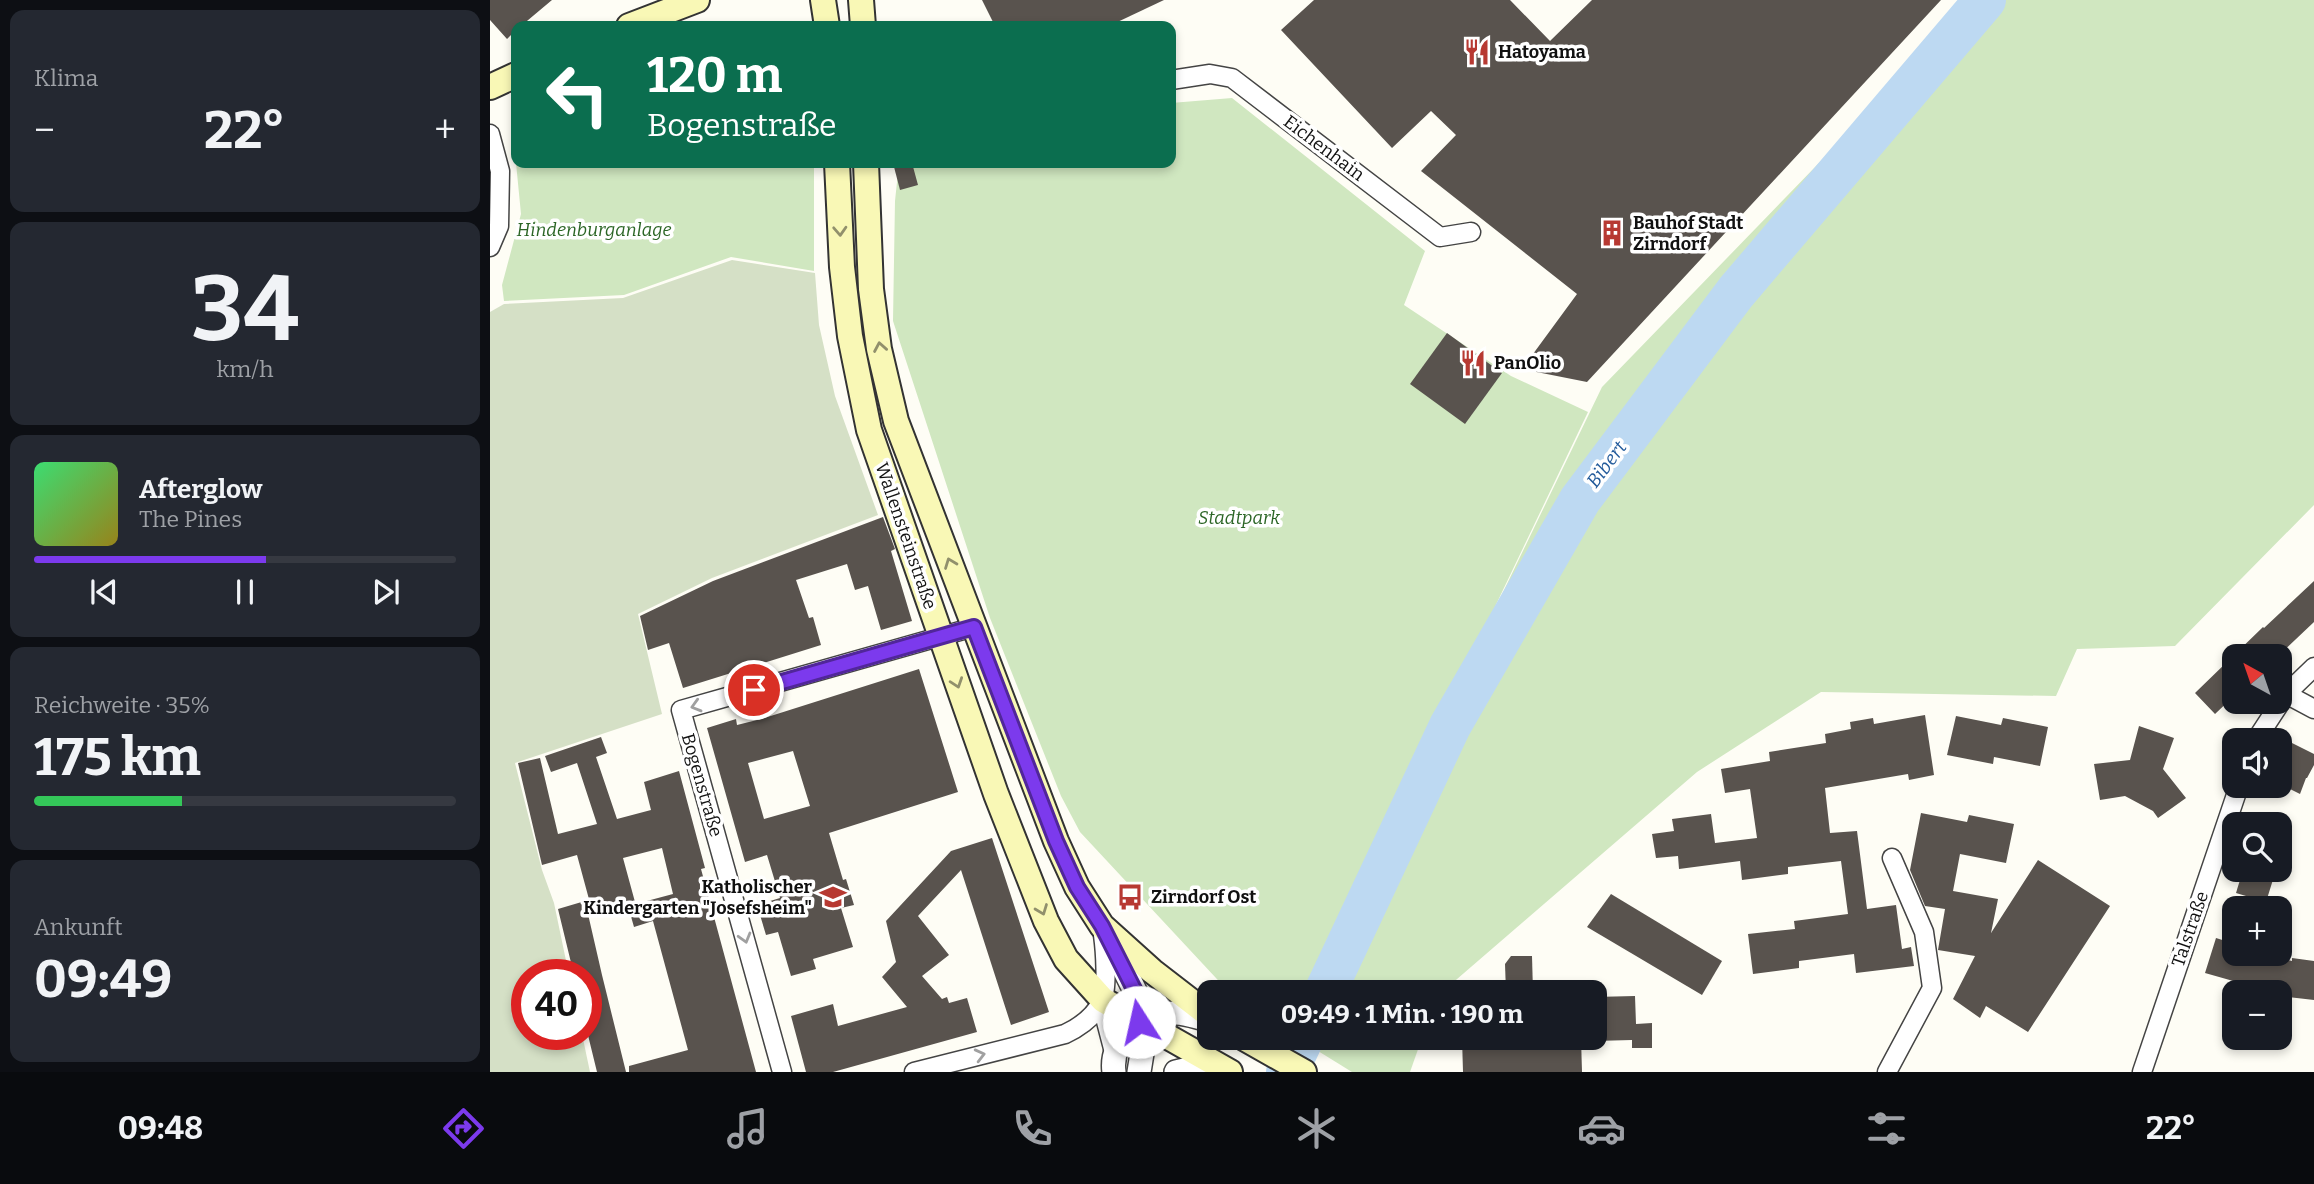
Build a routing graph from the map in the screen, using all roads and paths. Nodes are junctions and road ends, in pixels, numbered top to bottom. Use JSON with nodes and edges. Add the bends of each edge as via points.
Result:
{"nodes":[{"id":1,"x":697,"y":0,"type":"edge"},
{"id":2,"x":823,"y":0,"type":"edge"},
{"id":3,"x":861,"y":0,"type":"edge"},
{"id":4,"x":642,"y":21,"type":"edge"},
{"id":5,"x":826,"y":21,"type":"edge"},
{"id":6,"x":863,"y":21,"type":"edge"},
{"id":7,"x":511,"y":77,"type":"edge"},
{"id":8,"x":1176,"y":79,"type":"edge"},
{"id":9,"x":490,"y":87,"type":"edge"},
{"id":10,"x":490,"y":134,"type":"edge"},
{"id":11,"x":837,"y":168,"type":"edge"},
{"id":12,"x":866,"y":168,"type":"edge"},
{"id":13,"x":1471,"y":232,"type":"dead end"},
{"id":14,"x":490,"y":247,"type":"edge"},
{"id":15,"x":974,"y":627,"type":"junction"},
{"id":16,"x":941,"y":637,"type":"junction"},
{"id":17,"x":2314,"y":667,"type":"edge"},
{"id":18,"x":2292,"y":688,"type":"edge"},
{"id":19,"x":2292,"y":697,"type":"edge"},
{"id":20,"x":2314,"y":709,"type":"edge"},
{"id":21,"x":2235,"y":798,"type":"edge"},
{"id":22,"x":1892,"y":858,"type":"dead end"},
{"id":23,"x":1102,"y":926,"type":"junction"},
{"id":24,"x":1102,"y":1000,"type":"junction"},
{"id":25,"x":1197,"y":1007,"type":"edge"},
{"id":26,"x":1197,"y":1016,"type":"edge"},
{"id":27,"x":1139,"y":1022,"type":"junction"},
{"id":28,"x":1266,"y":1050,"type":"edge"},
{"id":29,"x":1115,"y":1061,"type":"edge"},
{"id":30,"x":1222,"y":1068,"type":"edge"},
{"id":31,"x":782,"y":1072,"type":"edge"},
{"id":32,"x":918,"y":1072,"type":"edge"},
{"id":33,"x":1139,"y":1072,"type":"edge"},
{"id":34,"x":1176,"y":1072,"type":"edge"},
{"id":35,"x":1304,"y":1072,"type":"edge"},
{"id":36,"x":1887,"y":1072,"type":"edge"},
{"id":37,"x":2142,"y":1072,"type":"edge"}],
"edges":[{"from":1,"to":4,"type":"main road"},
{"from":2,"to":5,"type":"main road"},
{"from":3,"to":6,"type":"main road"},
{"from":7,"to":9,"type":"main road"},
{"from":8,"to":13,"type":"street","name":"Eichenhain","via":[[1210,74],[1232,78],[1440,237]]},
{"from":10,"to":14,"type":"street","via":[[500,171],[499,226]]},
{"from":11,"to":16,"type":"main road","name":"Wallensteinstraße","one_way":true,"via":[[842,267],[869,430]]},
{"from":15,"to":12,"type":"main road","name":"Wallensteinstraße","one_way":true,"via":[[896,421],[879,349],[871,289]]},
{"from":15,"to":16,"type":"street","name":"Bogenstraße"},
{"from":15,"to":23,"type":"main road","name":"Wallensteinstraße","via":[[1056,841]]},
{"from":16,"to":24,"type":"main road","name":"Wallensteinstraße","one_way":true,"via":[[1046,921],[1066,959]]},
{"from":16,"to":31,"type":"street","name":"Bogenstraße","one_way":true,"via":[[681,710]]},
{"from":17,"to":18,"type":"street"},
{"from":19,"to":20,"type":"street"},
{"from":21,"to":37,"type":"street","name":"Talstraße"},
{"from":22,"to":36,"type":"street","via":[[1924,932],[1932,988]]},
{"from":23,"to":24,"type":"street","name":"Wallensteinstraße"},
{"from":23,"to":25,"type":"main road","name":"Wallensteinstraße"},
{"from":23,"to":27,"type":"street","name":"Wallensteinstraße","via":[[1137,995]]},
{"from":24,"to":27,"type":"main road","name":"Wallensteinstraße"},
{"from":24,"to":29,"type":"street","name":"Wallensteinstraße"},
{"from":32,"to":24,"type":"street","one_way":true,"via":[[1065,1034],[1082,1026]]},
{"from":26,"to":27,"type":"street","name":"Wallensteinstraße","via":[[1176,1013]]},
{"from":27,"to":29,"type":"street","name":"Wallensteinstraße"},
{"from":27,"to":30,"type":"main road","name":"Wallensteinstraße"},
{"from":27,"to":33,"type":"street","name":"Wallensteinstraße","via":[[1143,1047]]},
{"from":28,"to":35,"type":"main road"},
{"from":30,"to":34,"type":"street"}]}
